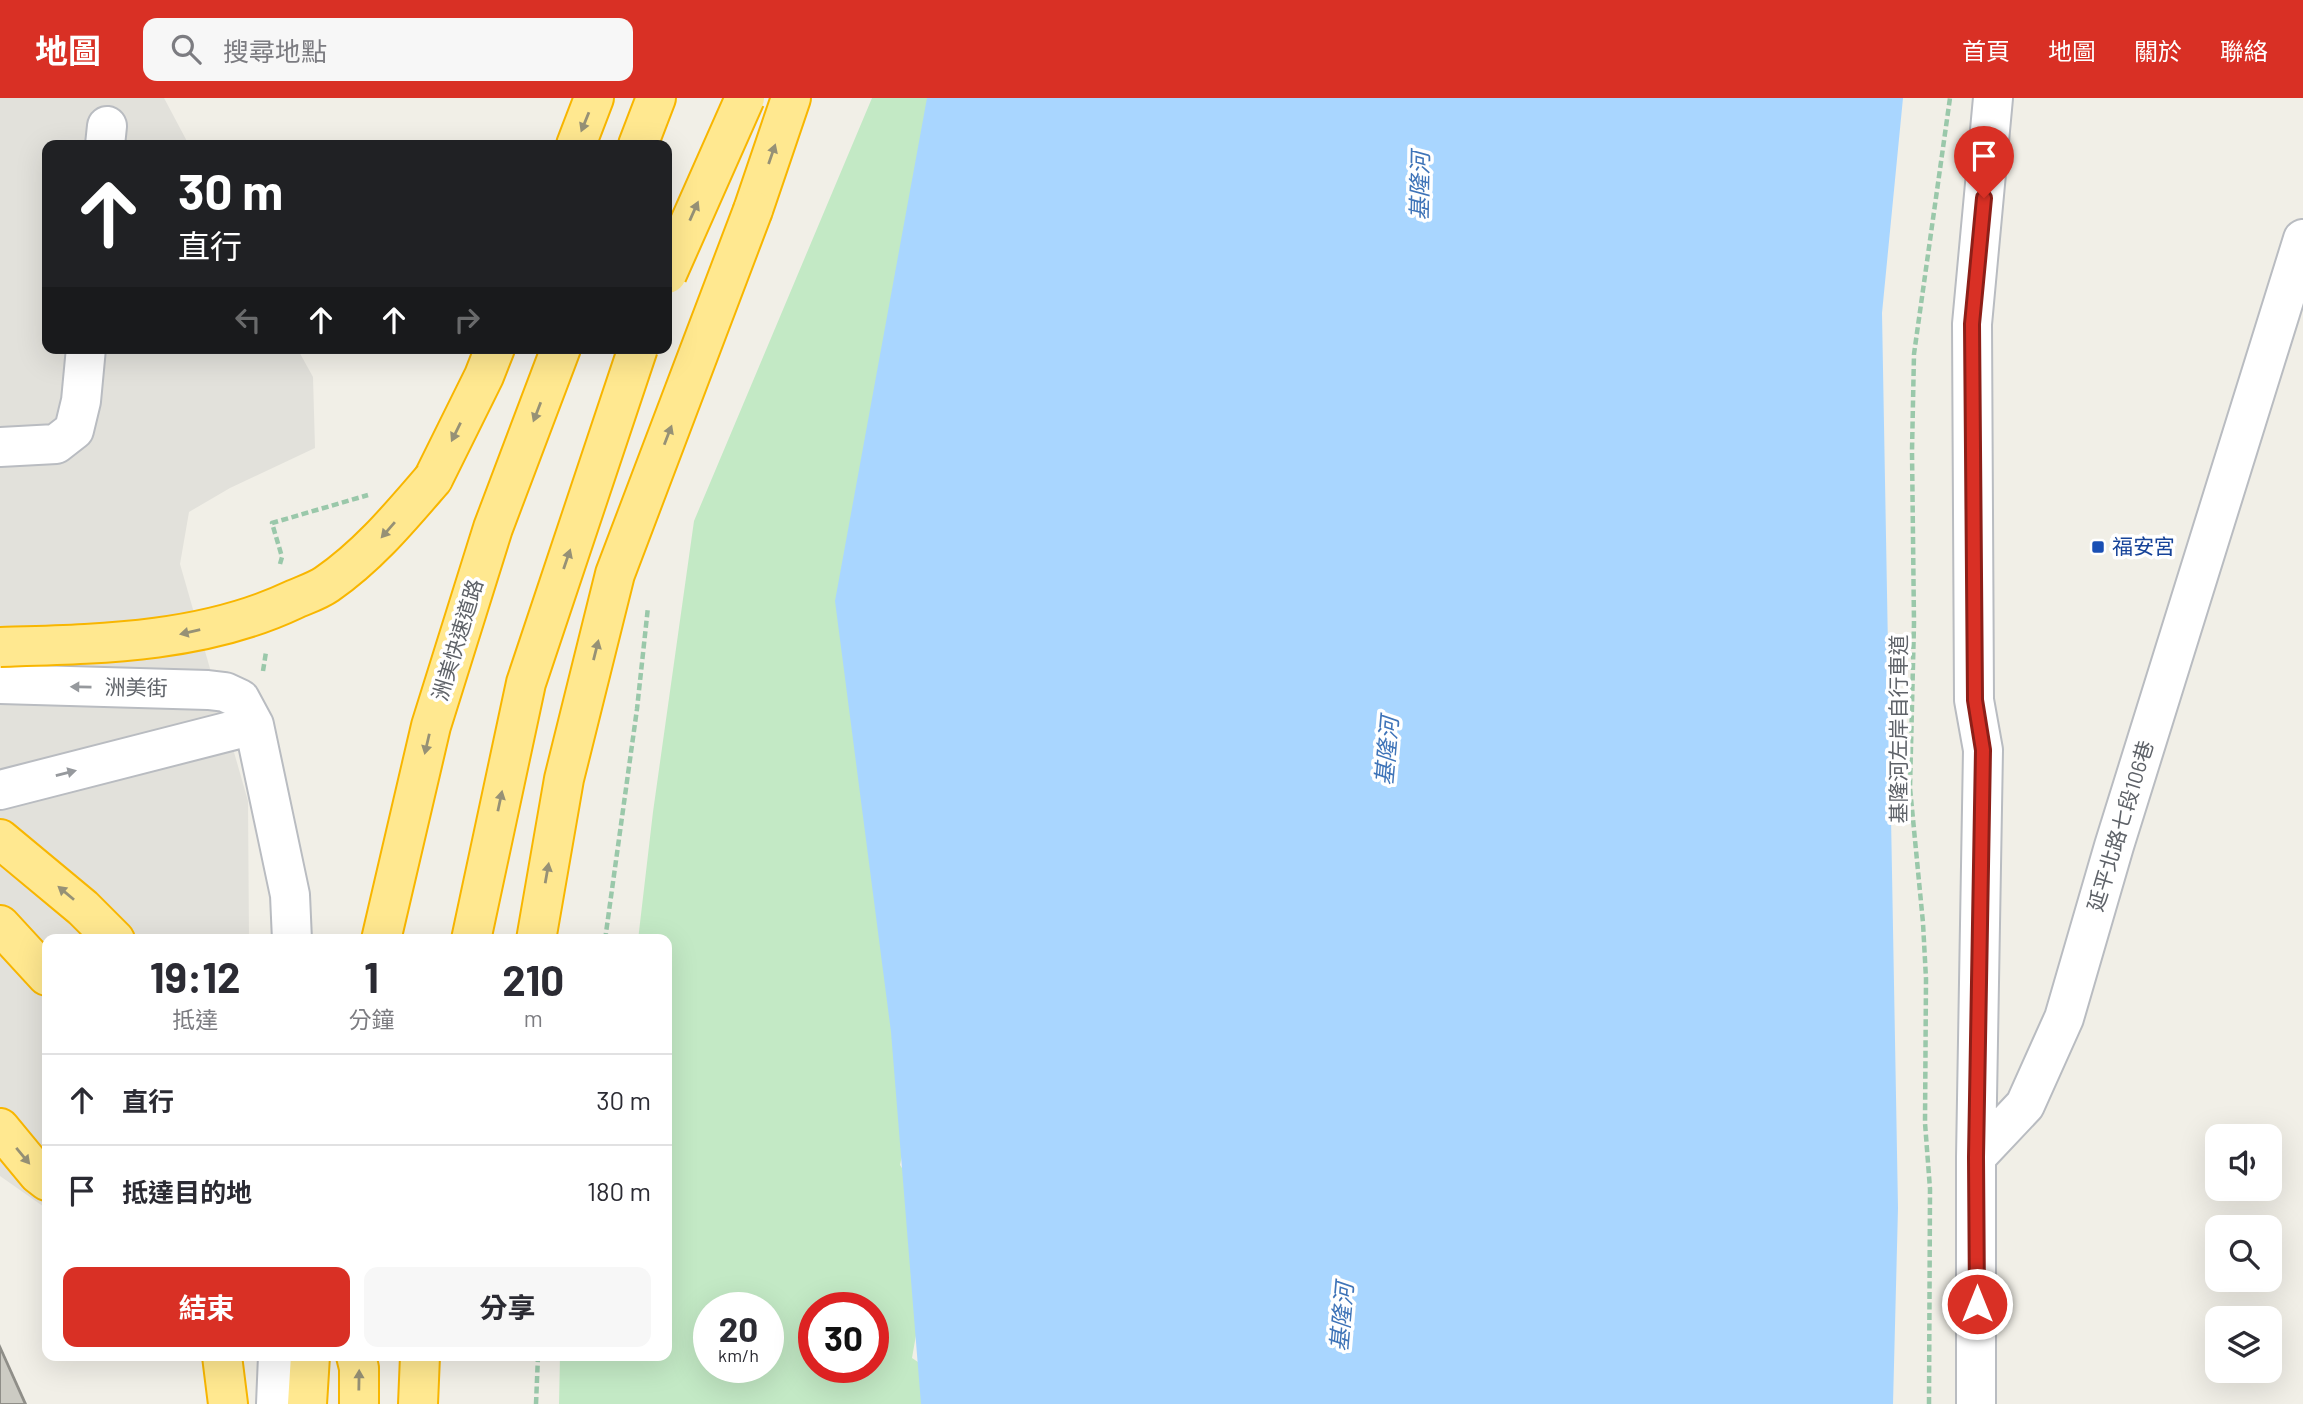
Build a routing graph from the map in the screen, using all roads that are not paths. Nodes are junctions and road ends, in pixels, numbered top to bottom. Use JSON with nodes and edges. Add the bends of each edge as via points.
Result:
{"nodes":[{"id":1,"x":594,"y":98,"type":"edge"},
{"id":2,"x":656,"y":98,"type":"edge"},
{"id":3,"x":745,"y":98,"type":"edge"},
{"id":4,"x":791,"y":98,"type":"edge"},
{"id":5,"x":1993,"y":98,"type":"edge"},
{"id":6,"x":578,"y":140,"type":"edge"},
{"id":7,"x":640,"y":140,"type":"edge"},
{"id":8,"x":2303,"y":239,"type":"edge"},
{"id":9,"x":672,"y":263,"type":"edge"},
{"id":10,"x":85,"y":354,"type":"edge"},
{"id":11,"x":492,"y":354,"type":"edge"},
{"id":12,"x":559,"y":354,"type":"edge"},
{"id":13,"x":636,"y":354,"type":"edge"},
{"id":14,"x":0,"y":447,"type":"edge"},
{"id":15,"x":0,"y":648,"type":"edge"},
{"id":16,"x":0,"y":684,"type":"edge"},
{"id":17,"x":254,"y":725,"type":"junction"},
{"id":18,"x":0,"y":790,"type":"edge"},
{"id":19,"x":0,"y":839,"type":"edge"},
{"id":20,"x":0,"y":925,"type":"edge"},
{"id":21,"x":109,"y":934,"type":"edge"},
{"id":22,"x":292,"y":934,"type":"edge"},
{"id":23,"x":382,"y":934,"type":"edge"},
{"id":24,"x":472,"y":934,"type":"edge"},
{"id":25,"x":537,"y":934,"type":"edge"},
{"id":26,"x":42,"y":971,"type":"edge"},
{"id":27,"x":0,"y":1128,"type":"edge"},
{"id":28,"x":1976,"y":1157,"type":"junction"},
{"id":29,"x":42,"y":1177,"type":"edge"},
{"id":30,"x":223,"y":1361,"type":"edge"},
{"id":31,"x":278,"y":1361,"type":"edge"},
{"id":32,"x":310,"y":1361,"type":"edge"},
{"id":33,"x":357,"y":1361,"type":"edge"},
{"id":34,"x":421,"y":1361,"type":"edge"},
{"id":35,"x":228,"y":1404,"type":"edge"},
{"id":36,"x":276,"y":1404,"type":"edge"},
{"id":37,"x":307,"y":1404,"type":"edge"},
{"id":38,"x":359,"y":1404,"type":"edge"},
{"id":39,"x":418,"y":1404,"type":"edge"},
{"id":40,"x":1976,"y":1404,"type":"edge"}],
"edges":[{"from":1,"to":6,"type":"highway","one_way":true},
{"from":2,"to":7,"type":"highway"},
{"from":9,"to":3,"type":"highway","one_way":true,"bridge":true},
{"from":25,"to":4,"type":"highway","one_way":true,"bridge":true,"via":[[564,779],[615,574]]},
{"from":5,"to":28,"type":"street","via":[[1972,324],[1975,700],[1983,750]]},
{"from":8,"to":28,"type":"street","name":"延平北路七段106巷","via":[[2064,1018],[2025,1105]]},
{"from":10,"to":14,"type":"street","via":[[74,430],[56,444]]},
{"from":11,"to":15,"type":"highway","one_way":true,"bridge":true,"via":[[433,479],[379,541],[326,585],[264,614],[183,634],[105,644]]},
{"from":12,"to":23,"type":"highway","name":"洲美快速道路","one_way":true,"via":[[493,528],[431,726]]},
{"from":24,"to":13,"type":"highway","one_way":true,"bridge":true,"via":[[526,683]]},
{"from":17,"to":16,"type":"street","name":"洲美街","one_way":true,"via":[[240,699],[225,692]]},
{"from":18,"to":17,"type":"street","one_way":true},
{"from":17,"to":22,"type":"street","name":"洲美街","via":[[290,895]]},
{"from":21,"to":19,"type":"highway","one_way":true},
{"from":20,"to":26,"type":"highway"},
{"from":27,"to":29,"type":"highway","one_way":true},
{"from":28,"to":40,"type":"street"},
{"from":30,"to":35,"type":"highway"},
{"from":31,"to":36,"type":"street"},
{"from":32,"to":37,"type":"highway"},
{"from":38,"to":33,"type":"highway","one_way":true},
{"from":34,"to":39,"type":"highway"}]}
